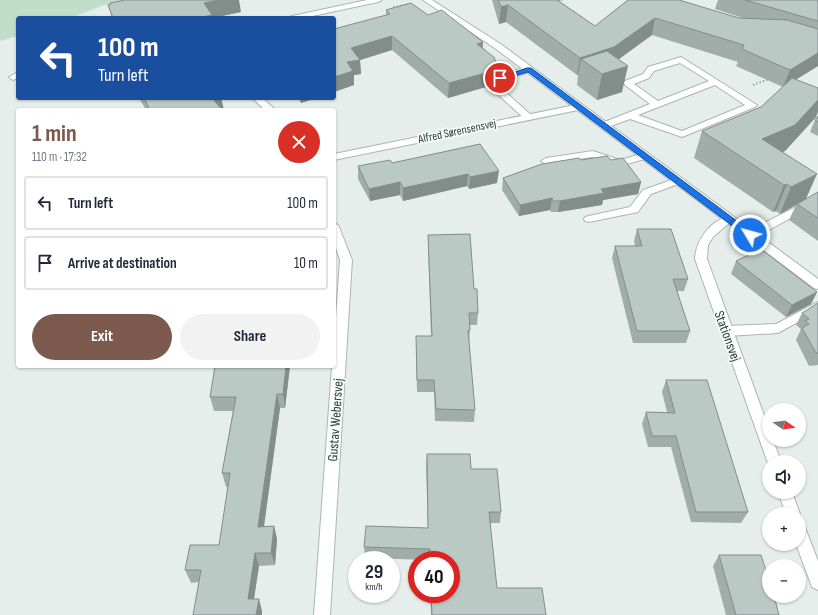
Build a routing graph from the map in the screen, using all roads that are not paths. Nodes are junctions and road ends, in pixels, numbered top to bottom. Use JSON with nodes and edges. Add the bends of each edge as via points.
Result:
{"nodes":[{"id":1,"x":378,"y":0,"type":"edge"},
{"id":2,"x":427,"y":0,"type":"edge"},
{"id":3,"x":302,"y":16,"type":"edge"},
{"id":4,"x":529,"y":69,"type":"junction"},
{"id":5,"x":500,"y":78,"type":"edge"},
{"id":6,"x":715,"y":82,"type":"junction"},
{"id":7,"x":498,"y":90,"type":"dead end"},
{"id":8,"x":259,"y":100,"type":"edge"},
{"id":9,"x":657,"y":105,"type":"junction"},
{"id":10,"x":580,"y":107,"type":"junction"},
{"id":11,"x":269,"y":108,"type":"edge"},
{"id":12,"x":630,"y":116,"type":"junction"},
{"id":13,"x":528,"y":117,"type":"junction"},
{"id":14,"x":605,"y":126,"type":"junction"},
{"id":15,"x":336,"y":156,"type":"edge"},
{"id":16,"x":645,"y":156,"type":"junction"},
{"id":17,"x":546,"y":161,"type":"dead end"},
{"id":18,"x":677,"y":181,"type":"junction"},
{"id":19,"x":818,"y":199,"type":"edge"},
{"id":20,"x":589,"y":219,"type":"dead end"},
{"id":21,"x":729,"y":219,"type":"junction"},
{"id":22,"x":336,"y":233,"type":"edge"},
{"id":23,"x":750,"y":235,"type":"junction"},
{"id":24,"x":818,"y":285,"type":"edge"},
{"id":25,"x":818,"y":306,"type":"edge"},
{"id":26,"x":727,"y":331,"type":"junction"},
{"id":27,"x":771,"y":455,"type":"edge"},
{"id":28,"x":806,"y":549,"type":"edge"},
{"id":29,"x":818,"y":582,"type":"edge"},
{"id":30,"x":322,"y":615,"type":"edge"}],
"edges":[{"from":1,"to":3,"type":"street"},
{"from":2,"to":4,"type":"street"},
{"from":4,"to":5,"type":"street"},
{"from":4,"to":10,"type":"street"},
{"from":6,"to":9,"type":"street"},
{"from":6,"to":9,"type":"street","via":[[681,60],[651,69],[646,76],[628,83]]},
{"from":6,"to":12,"type":"street","via":[[752,105],[682,134]]},
{"from":7,"to":13,"type":"street"},
{"from":8,"to":11,"type":"street"},
{"from":9,"to":12,"type":"street"},
{"from":10,"to":13,"type":"street","name":"Alfred Sørensensvej"},
{"from":10,"to":14,"type":"street"},
{"from":12,"to":14,"type":"street"},
{"from":13,"to":15,"type":"street","name":"Alfred Sørensensvej"},
{"from":14,"to":16,"type":"street"},
{"from":16,"to":17,"type":"street","via":[[620,163],[593,154]]},
{"from":16,"to":18,"type":"street"},
{"from":18,"to":20,"type":"street","via":[[647,192],[634,210]]},
{"from":18,"to":21,"type":"street"},
{"from":19,"to":23,"type":"street"},
{"from":21,"to":23,"type":"street"},
{"from":21,"to":26,"type":"street","name":"Stationsvej","via":[[708,235],[700,249],[700,259]]},
{"from":22,"to":30,"type":"street","name":"Gustav Webersvej","via":[[346,260]]},
{"from":23,"to":24,"type":"street"},
{"from":25,"to":26,"type":"street","via":[[778,328]]},
{"from":26,"to":27,"type":"street","name":"Stationsvej"},
{"from":28,"to":29,"type":"street"}]}
